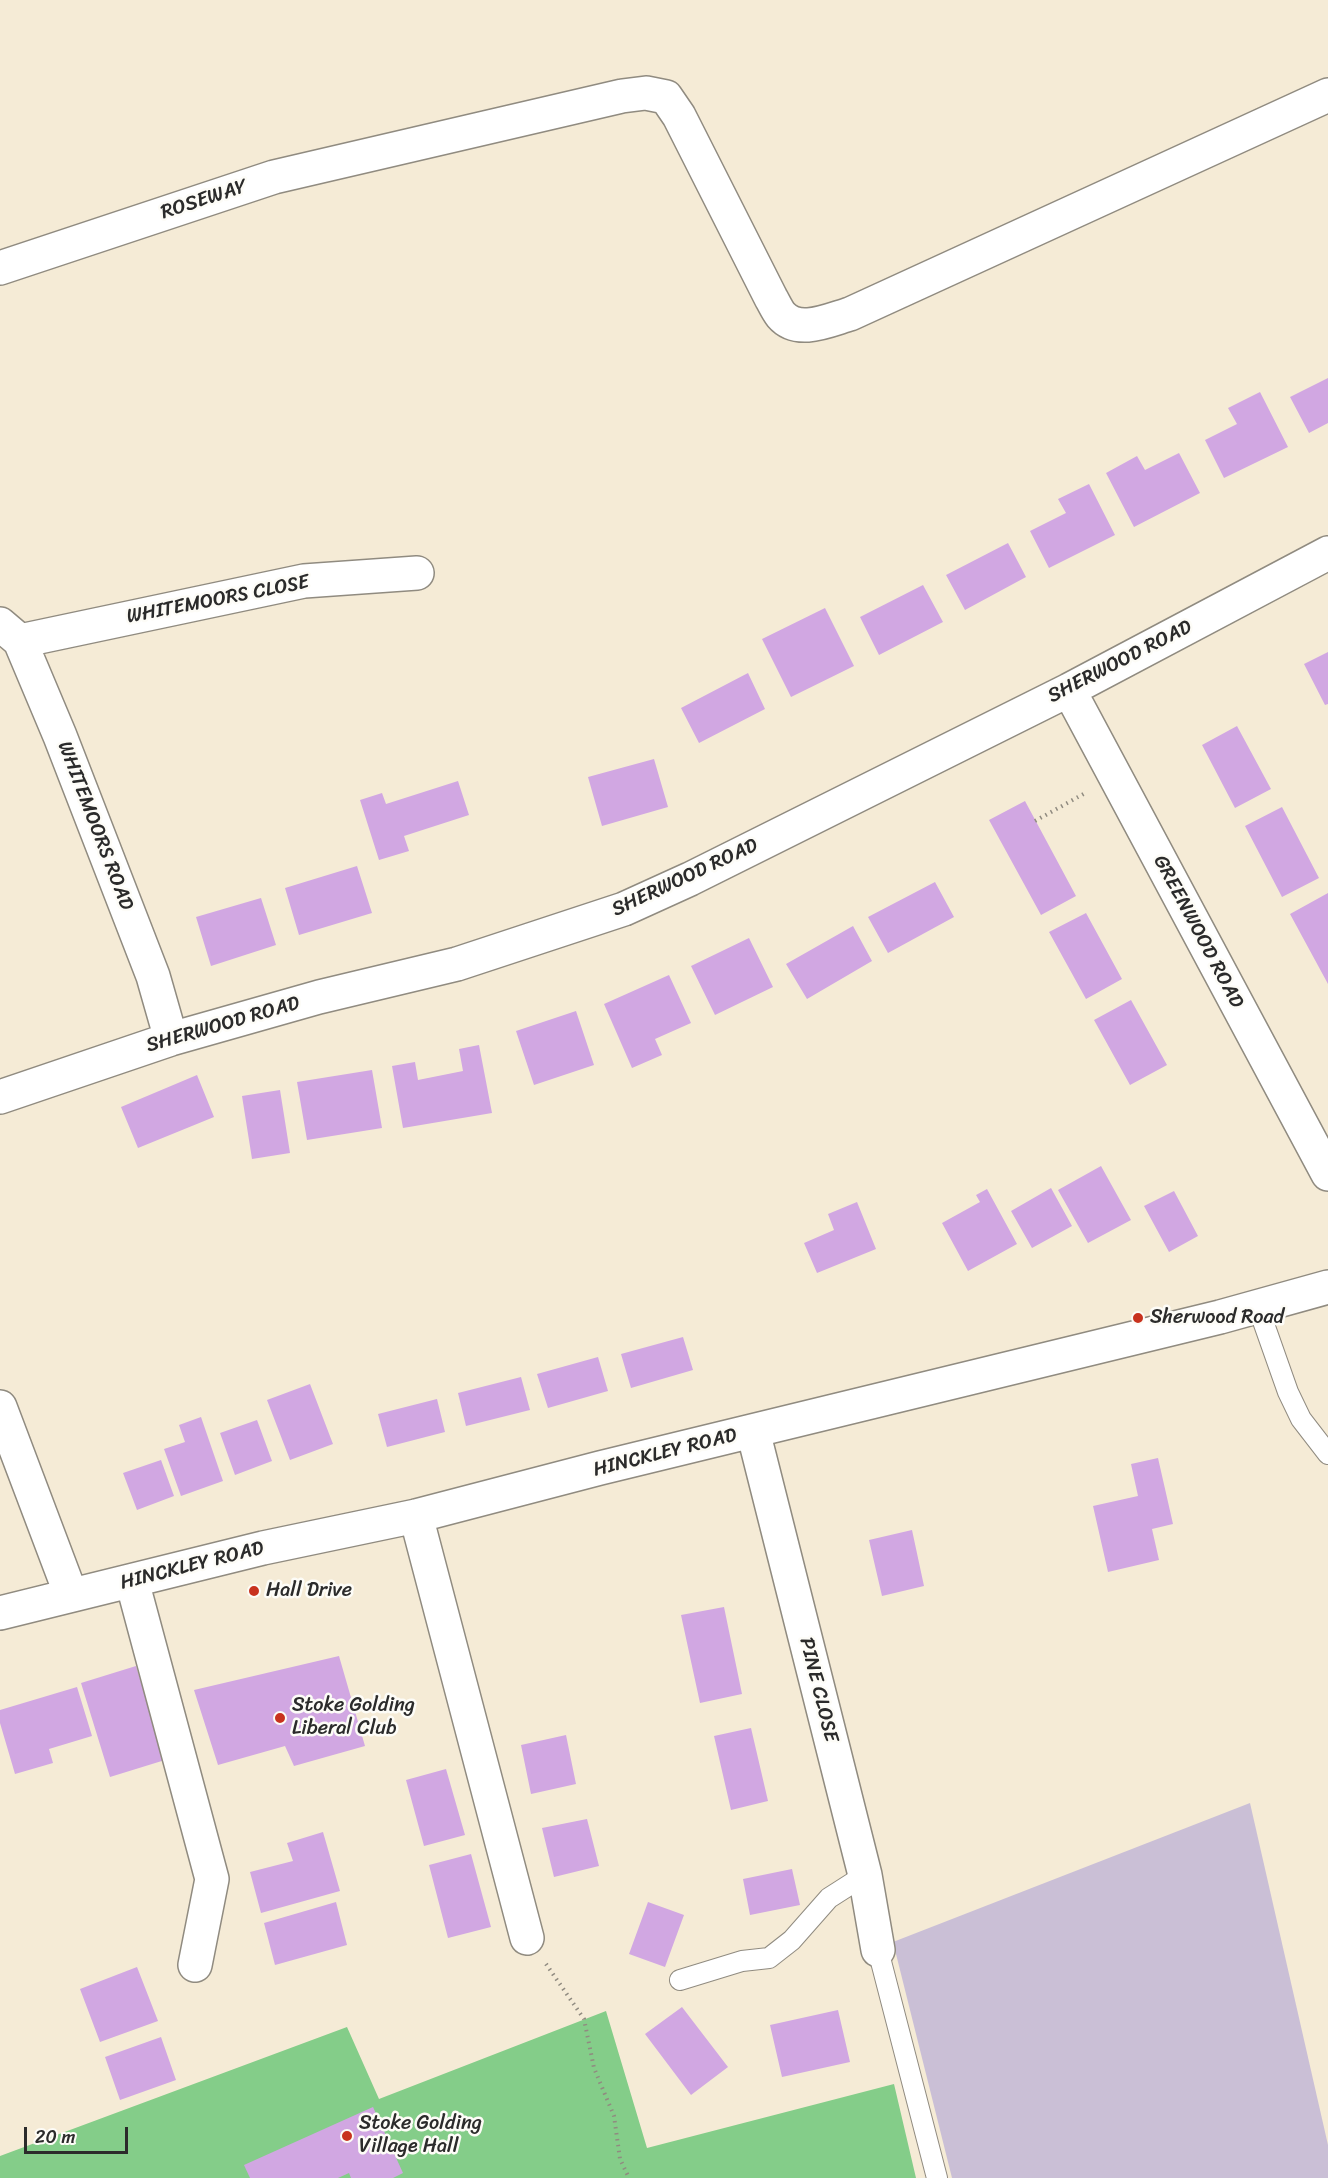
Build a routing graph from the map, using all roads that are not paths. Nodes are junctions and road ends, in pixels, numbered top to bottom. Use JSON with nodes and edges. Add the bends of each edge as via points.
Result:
{"nodes":[{"id":1,"x":1328,"y":95,"type":"edge"},
{"id":2,"x":0,"y":268,"type":"edge"},
{"id":3,"x":1328,"y":553,"type":"edge"},
{"id":4,"x":417,"y":573,"type":"dead end"},
{"id":5,"x":10,"y":632,"type":"edge"},
{"id":6,"x":1069,"y":690,"type":"junction"},
{"id":7,"x":171,"y":1039,"type":"junction"},
{"id":8,"x":0,"y":1097,"type":"edge"},
{"id":9,"x":1328,"y":1174,"type":"edge"},
{"id":10,"x":1328,"y":1287,"type":"edge"},
{"id":11,"x":1258,"y":1307,"type":"junction"},
{"id":12,"x":0,"y":1407,"type":"edge"},
{"id":13,"x":753,"y":1431,"type":"junction"},
{"id":14,"x":1328,"y":1454,"type":"edge"},
{"id":15,"x":416,"y":1516,"type":"junction"},
{"id":16,"x":132,"y":1581,"type":"junction"},
{"id":17,"x":71,"y":1594,"type":"junction"},
{"id":18,"x":0,"y":1613,"type":"edge"},
{"id":19,"x":865,"y":1875,"type":"junction"},
{"id":20,"x":527,"y":1938,"type":"road end"},
{"id":21,"x":878,"y":1950,"type":"joint"},
{"id":22,"x":195,"y":1965,"type":"dead end"},
{"id":23,"x":680,"y":1980,"type":"dead end"},
{"id":24,"x":937,"y":2178,"type":"edge"}],
"edges":[{"from":1,"to":2,"type":"street","name":"ROSEWAY","via":[[850,314],[814,325],[796,324],[782,316],[679,116],[666,97],[646,93],[274,177]]},
{"from":3,"to":6,"type":"street","name":"SHERWOOD ROAD"},
{"from":4,"to":5,"type":"street","name":"WHITEMOORS CLOSE","via":[[304,581]]},
{"from":5,"to":7,"type":"street","name":"WHITEMOORS ROAD","via":[[60,736],[153,976]]},
{"from":6,"to":7,"type":"street","name":"SHERWOOD ROAD","via":[[624,909],[457,964],[319,997]]},
{"from":6,"to":9,"type":"street","name":"GREENWOOD ROAD"},
{"from":7,"to":8,"type":"street","name":"SHERWOOD ROAD"},
{"from":10,"to":11,"type":"street","name":"HINCKLEY ROAD"},
{"from":11,"to":13,"type":"street","name":"HINCKLEY ROAD"},
{"from":11,"to":14,"type":"lane","via":[[1301,1419]]},
{"from":12,"to":17,"type":"street"},
{"from":13,"to":15,"type":"street","name":"HINCKLEY ROAD"},
{"from":13,"to":19,"type":"street","name":"PINE CLOSE"},
{"from":15,"to":16,"type":"street","name":"HINCKLEY ROAD"},
{"from":15,"to":20,"type":"street"},
{"from":16,"to":17,"type":"street","name":"HINCKLEY ROAD"},
{"from":16,"to":22,"type":"street","via":[[212,1879]]},
{"from":17,"to":18,"type":"street","name":"HINCKLEY ROAD"},
{"from":19,"to":21,"type":"street","name":"PINE CLOSE"},
{"from":19,"to":23,"type":"lane","via":[[829,1898],[792,1940],[768,1958],[742,1961]]},
{"from":21,"to":24,"type":"lane"}]}
